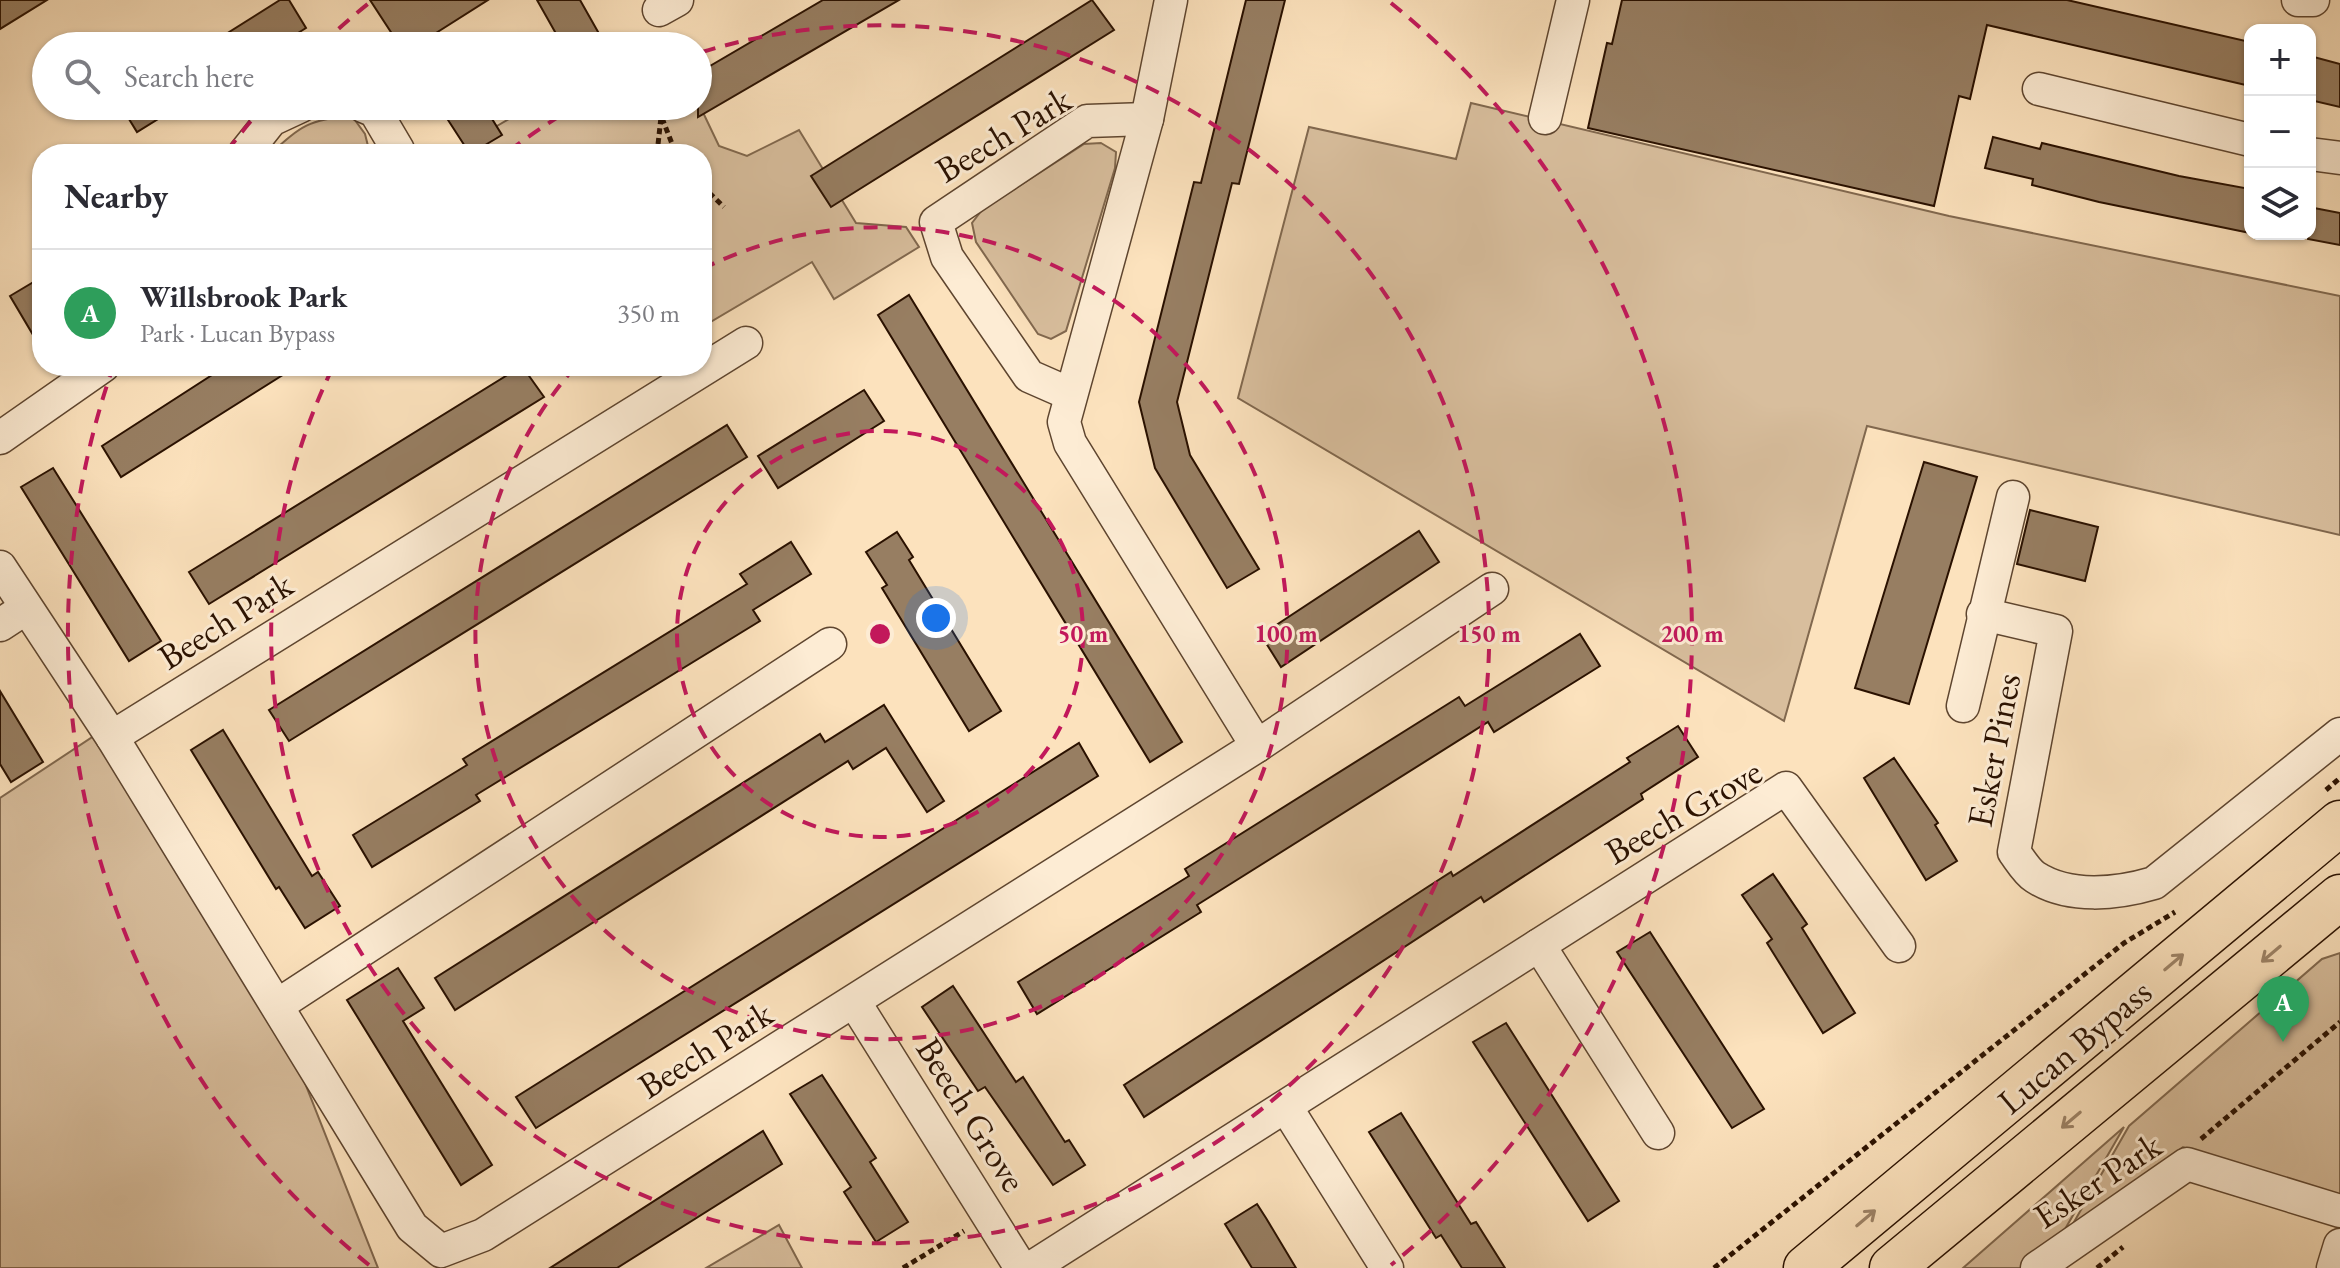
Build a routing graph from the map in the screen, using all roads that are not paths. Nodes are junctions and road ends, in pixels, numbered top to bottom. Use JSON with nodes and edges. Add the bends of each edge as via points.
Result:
{"nodes":[{"id":1,"x":1171,"y":0,"type":"edge"},
{"id":2,"x":1573,"y":0,"type":"edge"},
{"id":3,"x":2298,"y":0,"type":"edge"},
{"id":4,"x":2313,"y":0,"type":"edge"},
{"id":5,"x":2039,"y":89,"type":"dead end"},
{"id":6,"x":1545,"y":118,"type":"dead end"},
{"id":7,"x":1147,"y":119,"type":"junction"},
{"id":8,"x":271,"y":120,"type":"edge"},
{"id":9,"x":380,"y":120,"type":"edge"},
{"id":10,"x":2244,"y":139,"type":"edge"},
{"id":11,"x":252,"y":144,"type":"edge"},
{"id":12,"x":394,"y":144,"type":"edge"},
{"id":13,"x":2316,"y":155,"type":"edge"},
{"id":14,"x":2340,"y":158,"type":"edge"},
{"id":15,"x":746,"y":343,"type":"dead end"},
{"id":16,"x":712,"y":364,"type":"edge"},
{"id":17,"x":89,"y":376,"type":"edge"},
{"id":18,"x":693,"y":376,"type":"edge"},
{"id":19,"x":1070,"y":394,"type":"junction"},
{"id":20,"x":0,"y":438,"type":"edge"},
{"id":21,"x":2013,"y":497,"type":"dead end"},
{"id":22,"x":0,"y":567,"type":"edge"},
{"id":23,"x":1492,"y":589,"type":"dead end"},
{"id":24,"x":1983,"y":614,"type":"junction"},
{"id":25,"x":13,"y":617,"type":"edge"},
{"id":26,"x":830,"y":644,"type":"dead end"},
{"id":27,"x":1963,"y":706,"type":"dead end"},
{"id":28,"x":2340,"y":734,"type":"edge"},
{"id":29,"x":112,"y":737,"type":"junction"},
{"id":30,"x":1257,"y":746,"type":"junction"},
{"id":31,"x":2328,"y":810,"type":"edge"},
{"id":32,"x":2337,"y":900,"type":"edge"},
{"id":33,"x":1539,"y":945,"type":"junction"},
{"id":34,"x":1899,"y":946,"type":"dead end"},
{"id":35,"x":855,"y":1003,"type":"junction"},
{"id":36,"x":278,"y":1005,"type":"junction"},
{"id":37,"x":1286,"y":1107,"type":"junction"},
{"id":38,"x":1658,"y":1133,"type":"dead end"},
{"id":39,"x":2340,"y":1211,"type":"edge"},
{"id":40,"x":2340,"y":1245,"type":"edge"},
{"id":41,"x":1021,"y":1268,"type":"edge"},
{"id":42,"x":1031,"y":1268,"type":"edge"},
{"id":43,"x":1387,"y":1268,"type":"edge"},
{"id":44,"x":1806,"y":1268,"type":"edge"},
{"id":45,"x":1892,"y":1268,"type":"edge"},
{"id":46,"x":2037,"y":1268,"type":"edge"},
{"id":47,"x":2333,"y":1268,"type":"edge"}],
"edges":[{"from":1,"to":7,"type":"street"},
{"from":2,"to":6,"type":"street"},
{"from":3,"to":4,"type":"street"},
{"from":5,"to":10,"type":"street"},
{"from":7,"to":19,"type":"street"},
{"from":7,"to":19,"type":"street","name":"Beech Park","via":[[1087,121],[936,222],[947,257],[1029,376]]},
{"from":8,"to":11,"type":"street"},
{"from":9,"to":12,"type":"street"},
{"from":13,"to":14,"type":"street"},
{"from":15,"to":16,"type":"street","name":"Beech Park"},
{"from":17,"to":20,"type":"street"},
{"from":18,"to":29,"type":"street","name":"Beech Park"},
{"from":19,"to":30,"type":"street","via":[[1064,422],[1070,443]]},
{"from":21,"to":24,"type":"street","name":"Esker Pines"},
{"from":22,"to":25,"type":"street","name":"Beech Park"},
{"from":23,"to":30,"type":"street","name":"Beech Park"},
{"from":24,"to":27,"type":"street","name":"Esker Pines"},
{"from":24,"to":28,"type":"street","name":"Esker Pines","via":[[2056,631],[2014,852],[2033,876],[2061,888],[2123,892],[2154,883]]},
{"from":25,"to":29,"type":"street","name":"Beech Park"},
{"from":26,"to":36,"type":"street"},
{"from":29,"to":36,"type":"street","name":"Beech Park"},
{"from":30,"to":35,"type":"street","name":"Beech Park"},
{"from":44,"to":31,"type":"highway","name":"Lucan Bypass","one_way":true},
{"from":32,"to":45,"type":"highway","name":"Lucan Bypass","one_way":true},
{"from":33,"to":34,"type":"street","name":"Beech Grove","via":[[1786,788]]},
{"from":33,"to":37,"type":"street","name":"Beech Grove"},
{"from":33,"to":38,"type":"street"},
{"from":35,"to":36,"type":"street","name":"Beech Park","via":[[483,1235],[441,1251],[412,1227]]},
{"from":35,"to":41,"type":"street","name":"Beech Grove"},
{"from":37,"to":42,"type":"street","name":"Beech Grove"},
{"from":37,"to":43,"type":"street"},
{"from":39,"to":46,"type":"street","name":"Esker Park","via":[[2187,1164]]},
{"from":40,"to":47,"type":"street"}]}
